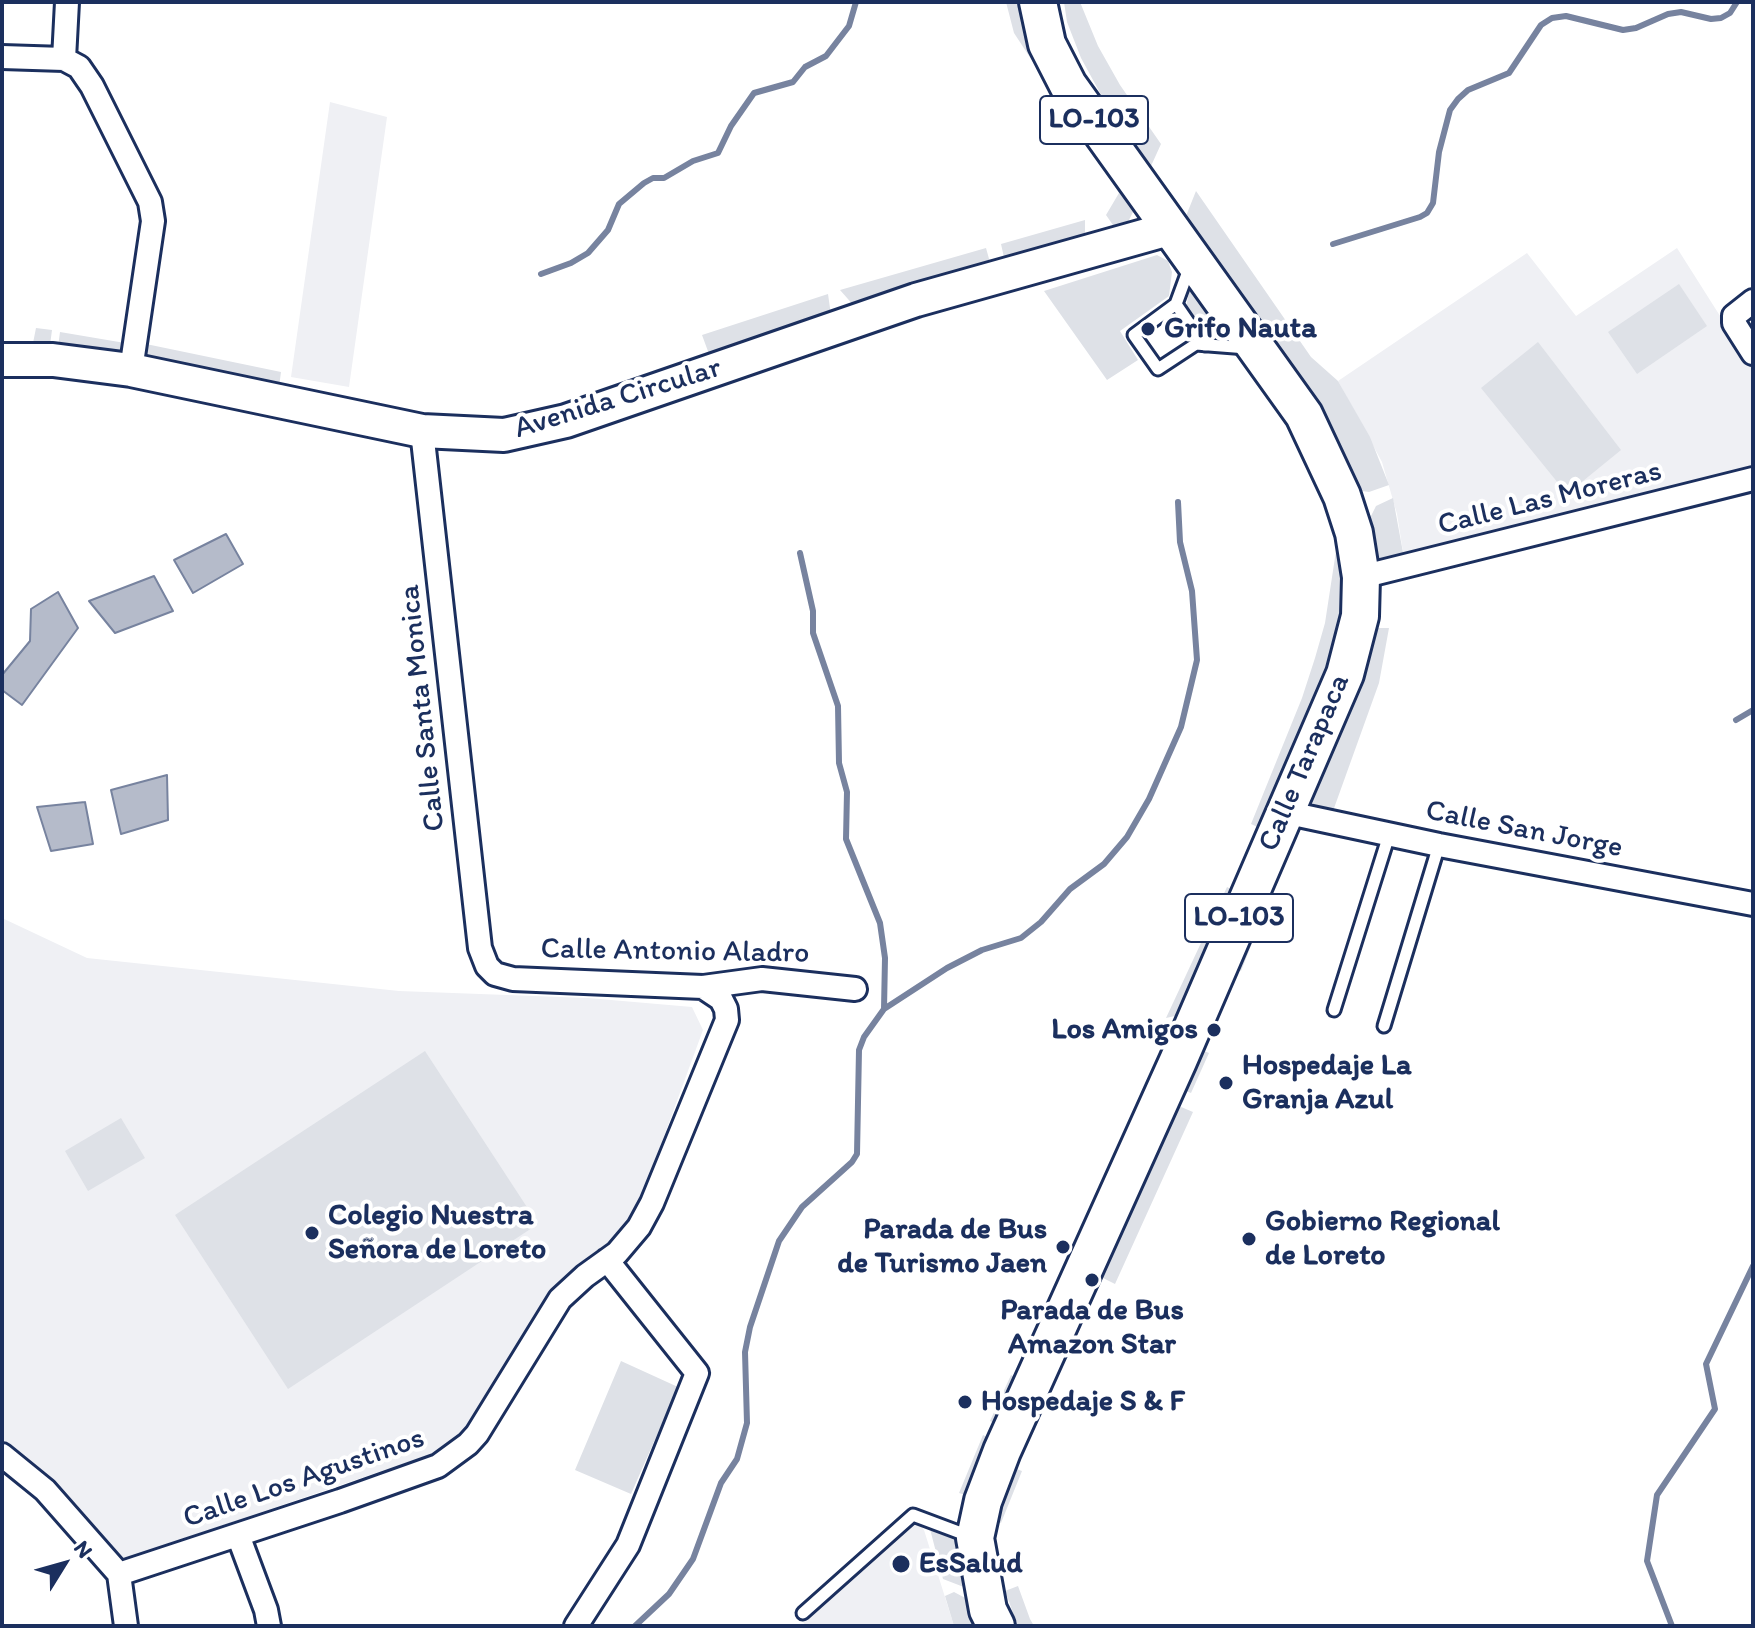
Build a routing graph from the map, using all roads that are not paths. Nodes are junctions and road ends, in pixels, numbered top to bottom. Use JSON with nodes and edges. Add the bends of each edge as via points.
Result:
{"nodes":[{"id":1,"x":67,"y":2,"type":"edge"},
{"id":2,"x":1038,"y":2,"type":"edge"},
{"id":3,"x":2,"y":57,"type":"edge"},
{"id":4,"x":64,"y":59,"type":"junction"},
{"id":5,"x":1172,"y":228,"type":"junction"},
{"id":6,"x":1193,"y":258,"type":"junction"},
{"id":7,"x":1753,"y":301,"type":"edge"},
{"id":8,"x":1176,"y":304,"type":"junction"},
{"id":9,"x":1204,"y":345,"type":"junction"},
{"id":10,"x":1256,"y":348,"type":"junction"},
{"id":11,"x":1753,"y":353,"type":"edge"},
{"id":12,"x":2,"y":360,"type":"edge"},
{"id":13,"x":131,"y":370,"type":"junction"},
{"id":14,"x":422,"y":431,"type":"junction"},
{"id":15,"x":1753,"y":479,"type":"edge"},
{"id":16,"x":1361,"y":577,"type":"junction"},
{"id":17,"x":1284,"y":812,"type":"junction"},
{"id":18,"x":1389,"y":835,"type":"junction"},
{"id":19,"x":1439,"y":845,"type":"junction"},
{"id":20,"x":1753,"y":904,"type":"edge"},
{"id":21,"x":495,"y":974,"type":"joint"},
{"id":22,"x":703,"y":987,"type":"junction"},
{"id":23,"x":855,"y":989,"type":"dead end"},
{"id":24,"x":1334,"y":1010,"type":"dead end"},
{"id":25,"x":1384,"y":1026,"type":"dead end"},
{"id":26,"x":607,"y":1260,"type":"junction"},
{"id":27,"x":2,"y":1455,"type":"edge"},
{"id":28,"x":238,"y":1535,"type":"junction"},
{"id":29,"x":975,"y":1538,"type":"junction"},
{"id":30,"x":119,"y":1574,"type":"junction"},
{"id":31,"x":803,"y":1613,"type":"dead end"},
{"id":32,"x":126,"y":1626,"type":"edge"},
{"id":33,"x":269,"y":1626,"type":"edge"},
{"id":34,"x":576,"y":1626,"type":"edge"},
{"id":35,"x":996,"y":1626,"type":"edge"}],
"edges":[{"from":1,"to":4,"type":"street"},
{"from":2,"to":5,"type":"main road","number":"LO-103","via":[[1047,44],[1068,85]]},
{"from":3,"to":4,"type":"street"},
{"from":4,"to":13,"type":"street","via":[[86,76],[152,207]]},
{"from":5,"to":6,"type":"main road","name":"Calle Tarapaca","number":"LO-103"},
{"from":5,"to":14,"type":"street","name":"Avenida Circular","via":[[916,300],[532,431]]},
{"from":6,"to":8,"type":"lane"},
{"from":6,"to":10,"type":"main road","name":"Calle Tarapaca","number":"LO-103"},
{"from":7,"to":11,"type":"street","via":[[1734,316],[1734,323]]},
{"from":8,"to":9,"type":"lane"},
{"from":8,"to":9,"type":"lane","via":[[1134,335],[1158,369],[1196,344]]},
{"from":9,"to":10,"type":"lane"},
{"from":10,"to":16,"type":"main road","name":"Calle Tarapaca","number":"LO-103","via":[[1304,415],[1332,473],[1354,533]]},
{"from":12,"to":13,"type":"street","name":"Avenida Circular"},
{"from":13,"to":14,"type":"street","name":"Avenida Circular"},
{"from":14,"to":21,"type":"street","name":"Calle Santa Monica","via":[[480,948]]},
{"from":15,"to":16,"type":"street","name":"Calle Las Moreras"},
{"from":16,"to":17,"type":"main road","name":"Calle Tarapaca","number":"LO-103","via":[[1360,616],[1348,663]]},
{"from":17,"to":18,"type":"street","name":"Calle San Jorge"},
{"from":17,"to":29,"type":"main road","name":"Calle Tarapaca","number":"LO-103","via":[[1002,1451]]},
{"from":18,"to":19,"type":"street","name":"Calle San Jorge"},
{"from":18,"to":24,"type":"lane"},
{"from":19,"to":20,"type":"street","name":"Calle San Jorge"},
{"from":19,"to":25,"type":"lane"},
{"from":21,"to":22,"type":"street","name":"Calle Antonio Aladro"},
{"from":22,"to":23,"type":"street","name":"Calle Antonio Aladro","via":[[762,979]]},
{"from":22,"to":26,"type":"street","name":"Calle Los Agustinos","via":[[721,999],[727,1020],[652,1203],[639,1227]]},
{"from":26,"to":28,"type":"street","name":"Calle Los Agustinos","via":[[560,1299],[477,1434],[459,1453],[438,1466]]},
{"from":26,"to":34,"type":"street","via":[[697,1373],[628,1545]]},
{"from":27,"to":30,"type":"street","via":[[45,1490]]},
{"from":28,"to":30,"type":"street","name":"Calle Los Agustinos"},
{"from":28,"to":33,"type":"street"},
{"from":29,"to":31,"type":"lane","via":[[913,1515]]},
{"from":29,"to":35,"type":"main road","name":"Calle Tarapaca","number":"LO-103","via":[[988,1610]]},
{"from":30,"to":32,"type":"street"}]}
